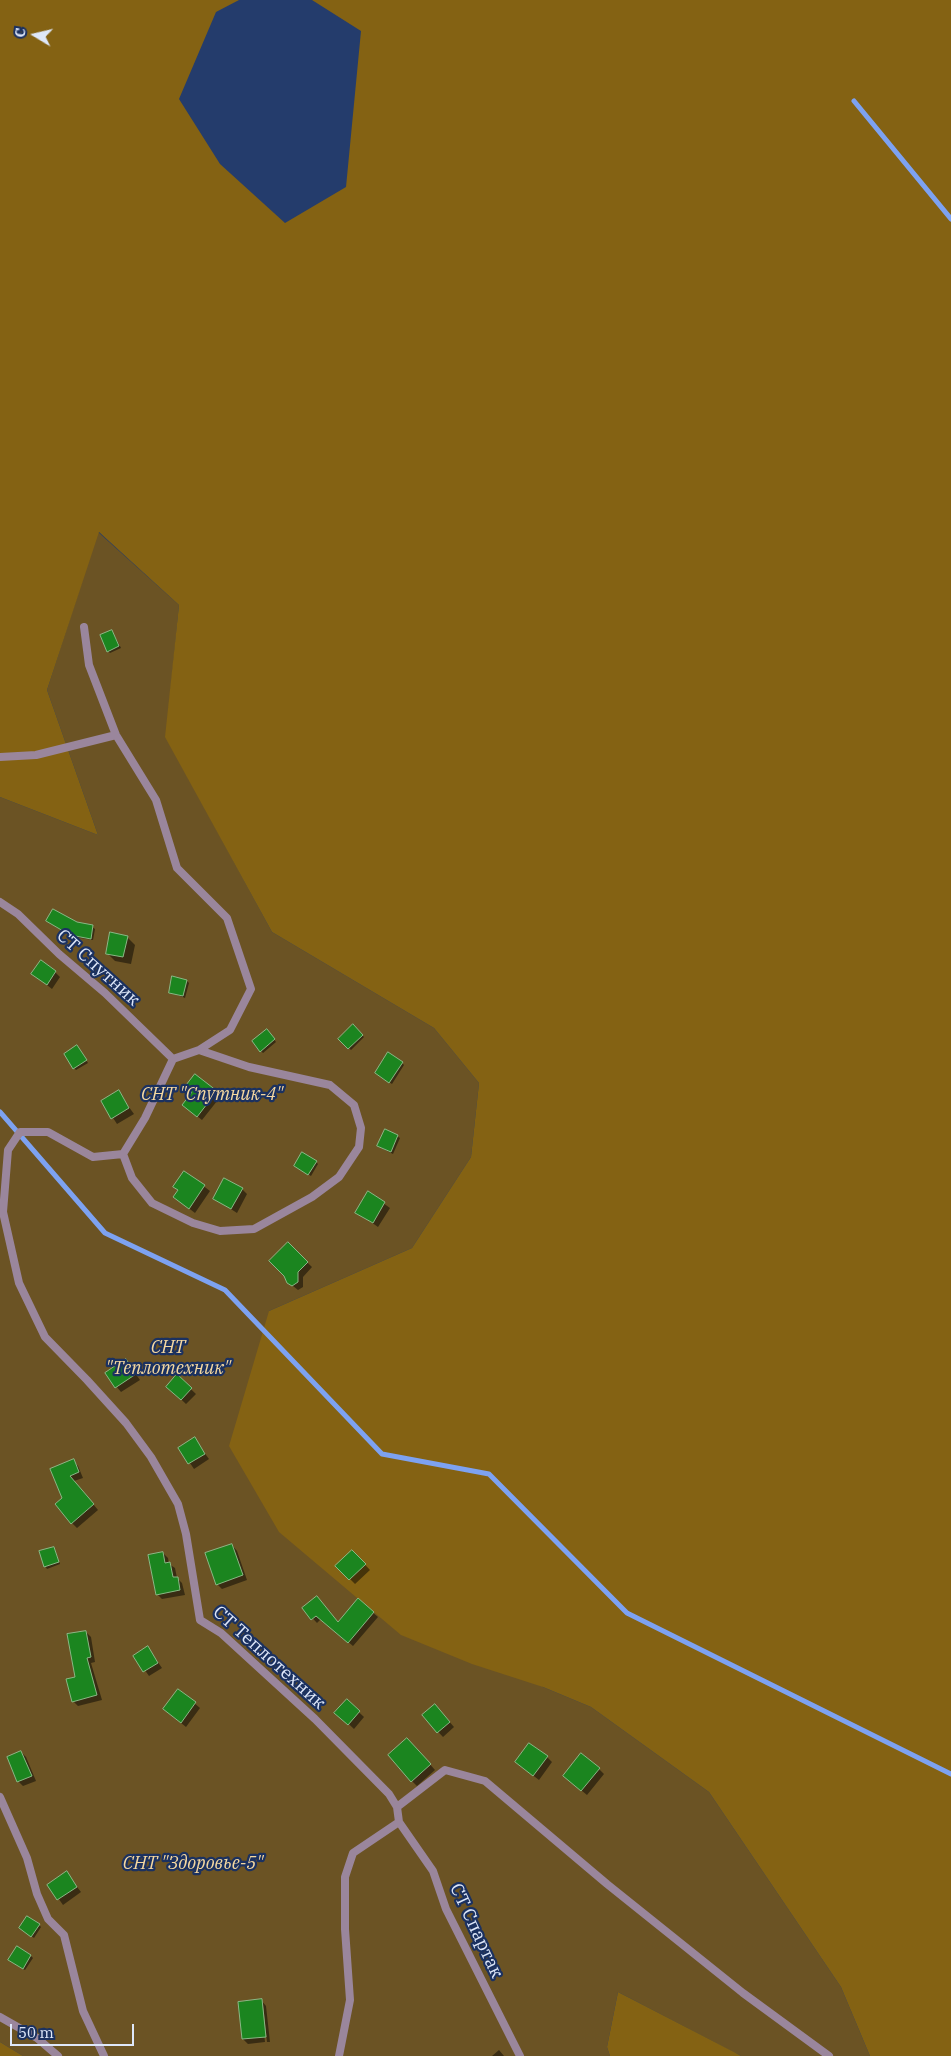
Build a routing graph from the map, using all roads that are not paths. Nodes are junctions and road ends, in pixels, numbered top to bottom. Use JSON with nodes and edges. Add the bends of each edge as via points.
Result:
{"nodes":[{"id":1,"x":84,"y":627,"type":"dead end"},
{"id":2,"x":116,"y":735,"type":"junction"},
{"id":3,"x":0,"y":758,"type":"edge"},
{"id":4,"x":0,"y":902,"type":"edge"},
{"id":5,"x":199,"y":1050,"type":"junction"},
{"id":6,"x":173,"y":1059,"type":"junction"},
{"id":7,"x":123,"y":1154,"type":"junction"},
{"id":8,"x":2,"y":1211,"type":"edge"},
{"id":9,"x":0,"y":1797,"type":"edge"},
{"id":10,"x":397,"y":1807,"type":"junction"},
{"id":11,"x":399,"y":1822,"type":"junction"},
{"id":12,"x":0,"y":2018,"type":"edge"},
{"id":13,"x":58,"y":2056,"type":"edge"},
{"id":14,"x":104,"y":2056,"type":"edge"},
{"id":15,"x":339,"y":2056,"type":"edge"},
{"id":16,"x":520,"y":2056,"type":"edge"},
{"id":17,"x":829,"y":2056,"type":"edge"}],
"edges":[{"from":1,"to":2,"type":"lane","via":[[89,666]]},
{"from":2,"to":3,"type":"lane","via":[[36,755]]},
{"from":2,"to":5,"type":"lane","via":[[156,800],[177,868],[227,918],[251,988],[230,1030]]},
{"from":4,"to":6,"type":"lane","name":"СТ Спутник","via":[[18,914],[59,954],[106,992]]},
{"from":5,"to":6,"type":"lane"},
{"from":5,"to":7,"type":"lane","via":[[249,1067],[330,1085],[354,1105],[360,1128],[359,1147],[339,1177],[312,1197],[254,1230],[220,1230],[193,1223],[152,1203],[132,1178]]},
{"from":6,"to":7,"type":"lane","via":[[145,1118]]},
{"from":7,"to":8,"type":"lane","name":"СТ Теплотехник","via":[[93,1157],[48,1132],[20,1132],[8,1150]]},
{"from":8,"to":10,"type":"lane","name":"СТ Теплотехник","via":[[19,1284],[45,1337],[126,1423],[151,1457],[178,1504],[200,1620],[221,1633],[316,1719],[389,1794]]},
{"from":9,"to":14,"type":"lane","via":[[27,1858],[48,1919],[64,1936],[83,2011]]},
{"from":10,"to":11,"type":"lane","name":"СТ Спартак"},
{"from":10,"to":17,"type":"lane","via":[[446,1770],[485,1781],[742,1993]]},
{"from":11,"to":15,"type":"lane","via":[[353,1853],[345,1877],[350,2000]]},
{"from":11,"to":16,"type":"lane","name":"СТ Спартак","via":[[433,1871],[446,1909]]},
{"from":12,"to":13,"type":"lane","via":[[37,2038]]}]}
